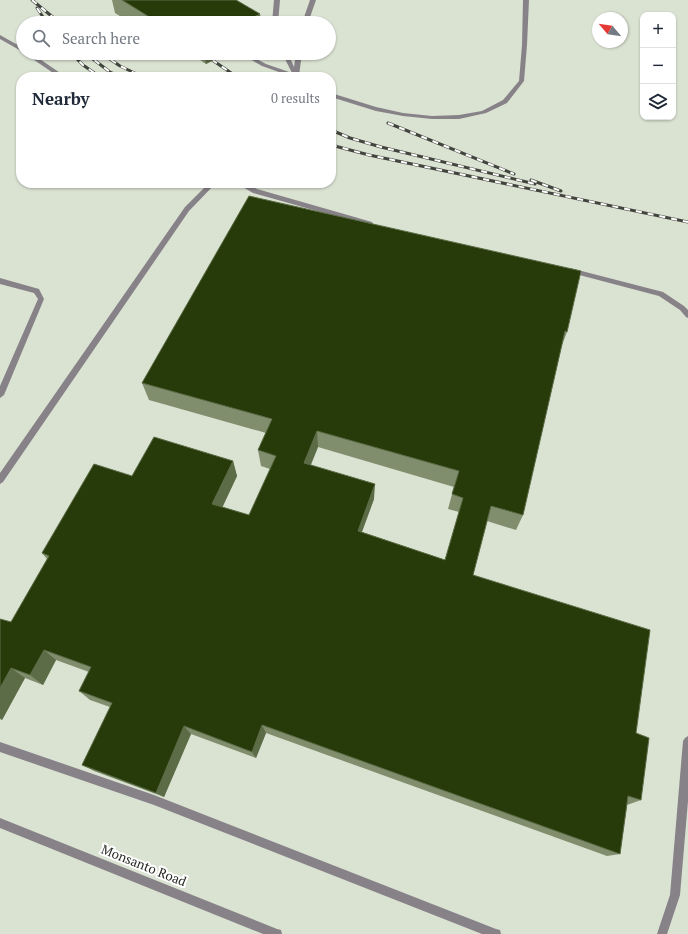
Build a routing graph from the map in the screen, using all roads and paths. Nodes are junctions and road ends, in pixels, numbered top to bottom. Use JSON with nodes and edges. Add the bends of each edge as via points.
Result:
{"nodes":[{"id":1,"x":277,"y":0,"type":"edge"},
{"id":2,"x":313,"y":0,"type":"edge"},
{"id":3,"x":526,"y":0,"type":"edge"},
{"id":4,"x":275,"y":16,"type":"edge"},
{"id":5,"x":307,"y":16,"type":"edge"},
{"id":6,"x":0,"y":37,"type":"edge"},
{"id":7,"x":16,"y":46,"type":"edge"},
{"id":8,"x":37,"y":60,"type":"edge"},
{"id":9,"x":255,"y":60,"type":"edge"},
{"id":10,"x":289,"y":60,"type":"edge"},
{"id":11,"x":298,"y":60,"type":"edge"},
{"id":12,"x":55,"y":72,"type":"edge"},
{"id":13,"x":285,"y":72,"type":"edge"},
{"id":14,"x":295,"y":72,"type":"edge"},
{"id":15,"x":297,"y":72,"type":"edge"},
{"id":16,"x":336,"y":97,"type":"edge"},
{"id":17,"x":208,"y":188,"type":"edge"},
{"id":18,"x":249,"y":188,"type":"edge"},
{"id":19,"x":375,"y":226,"type":"edge"},
{"id":20,"x":564,"y":269,"type":"edge"},
{"id":21,"x":0,"y":281,"type":"edge"},
{"id":22,"x":688,"y":315,"type":"edge"},
{"id":23,"x":0,"y":395,"type":"edge"},
{"id":24,"x":0,"y":480,"type":"edge"},
{"id":25,"x":688,"y":741,"type":"edge"},
{"id":26,"x":0,"y":747,"type":"edge"},
{"id":27,"x":0,"y":823,"type":"edge"},
{"id":28,"x":277,"y":934,"type":"edge"},
{"id":29,"x":496,"y":934,"type":"edge"},
{"id":30,"x":662,"y":934,"type":"edge"}],
"edges":[{"from":1,"to":4,"type":"lane"},
{"from":2,"to":5,"type":"lane"},
{"from":3,"to":16,"type":"lane","via":[[521,84],[494,109],[470,116],[414,117],[353,104]]},
{"from":6,"to":7,"type":"lane"},
{"from":8,"to":12,"type":"lane"},
{"from":9,"to":13,"type":"lane"},
{"from":10,"to":14,"type":"lane"},
{"from":11,"to":15,"type":"lane"},
{"from":17,"to":24,"type":"lane","via":[[186,209]]},
{"from":18,"to":19,"type":"lane"},
{"from":20,"to":22,"type":"lane","via":[[661,294]]},
{"from":21,"to":23,"type":"lane","via":[[37,291],[41,299]]},
{"from":25,"to":30,"type":"lane","via":[[675,895]]},
{"from":26,"to":29,"type":"lane","via":[[154,800]]},
{"from":27,"to":28,"type":"lane","name":"Monsanto Road"}]}
